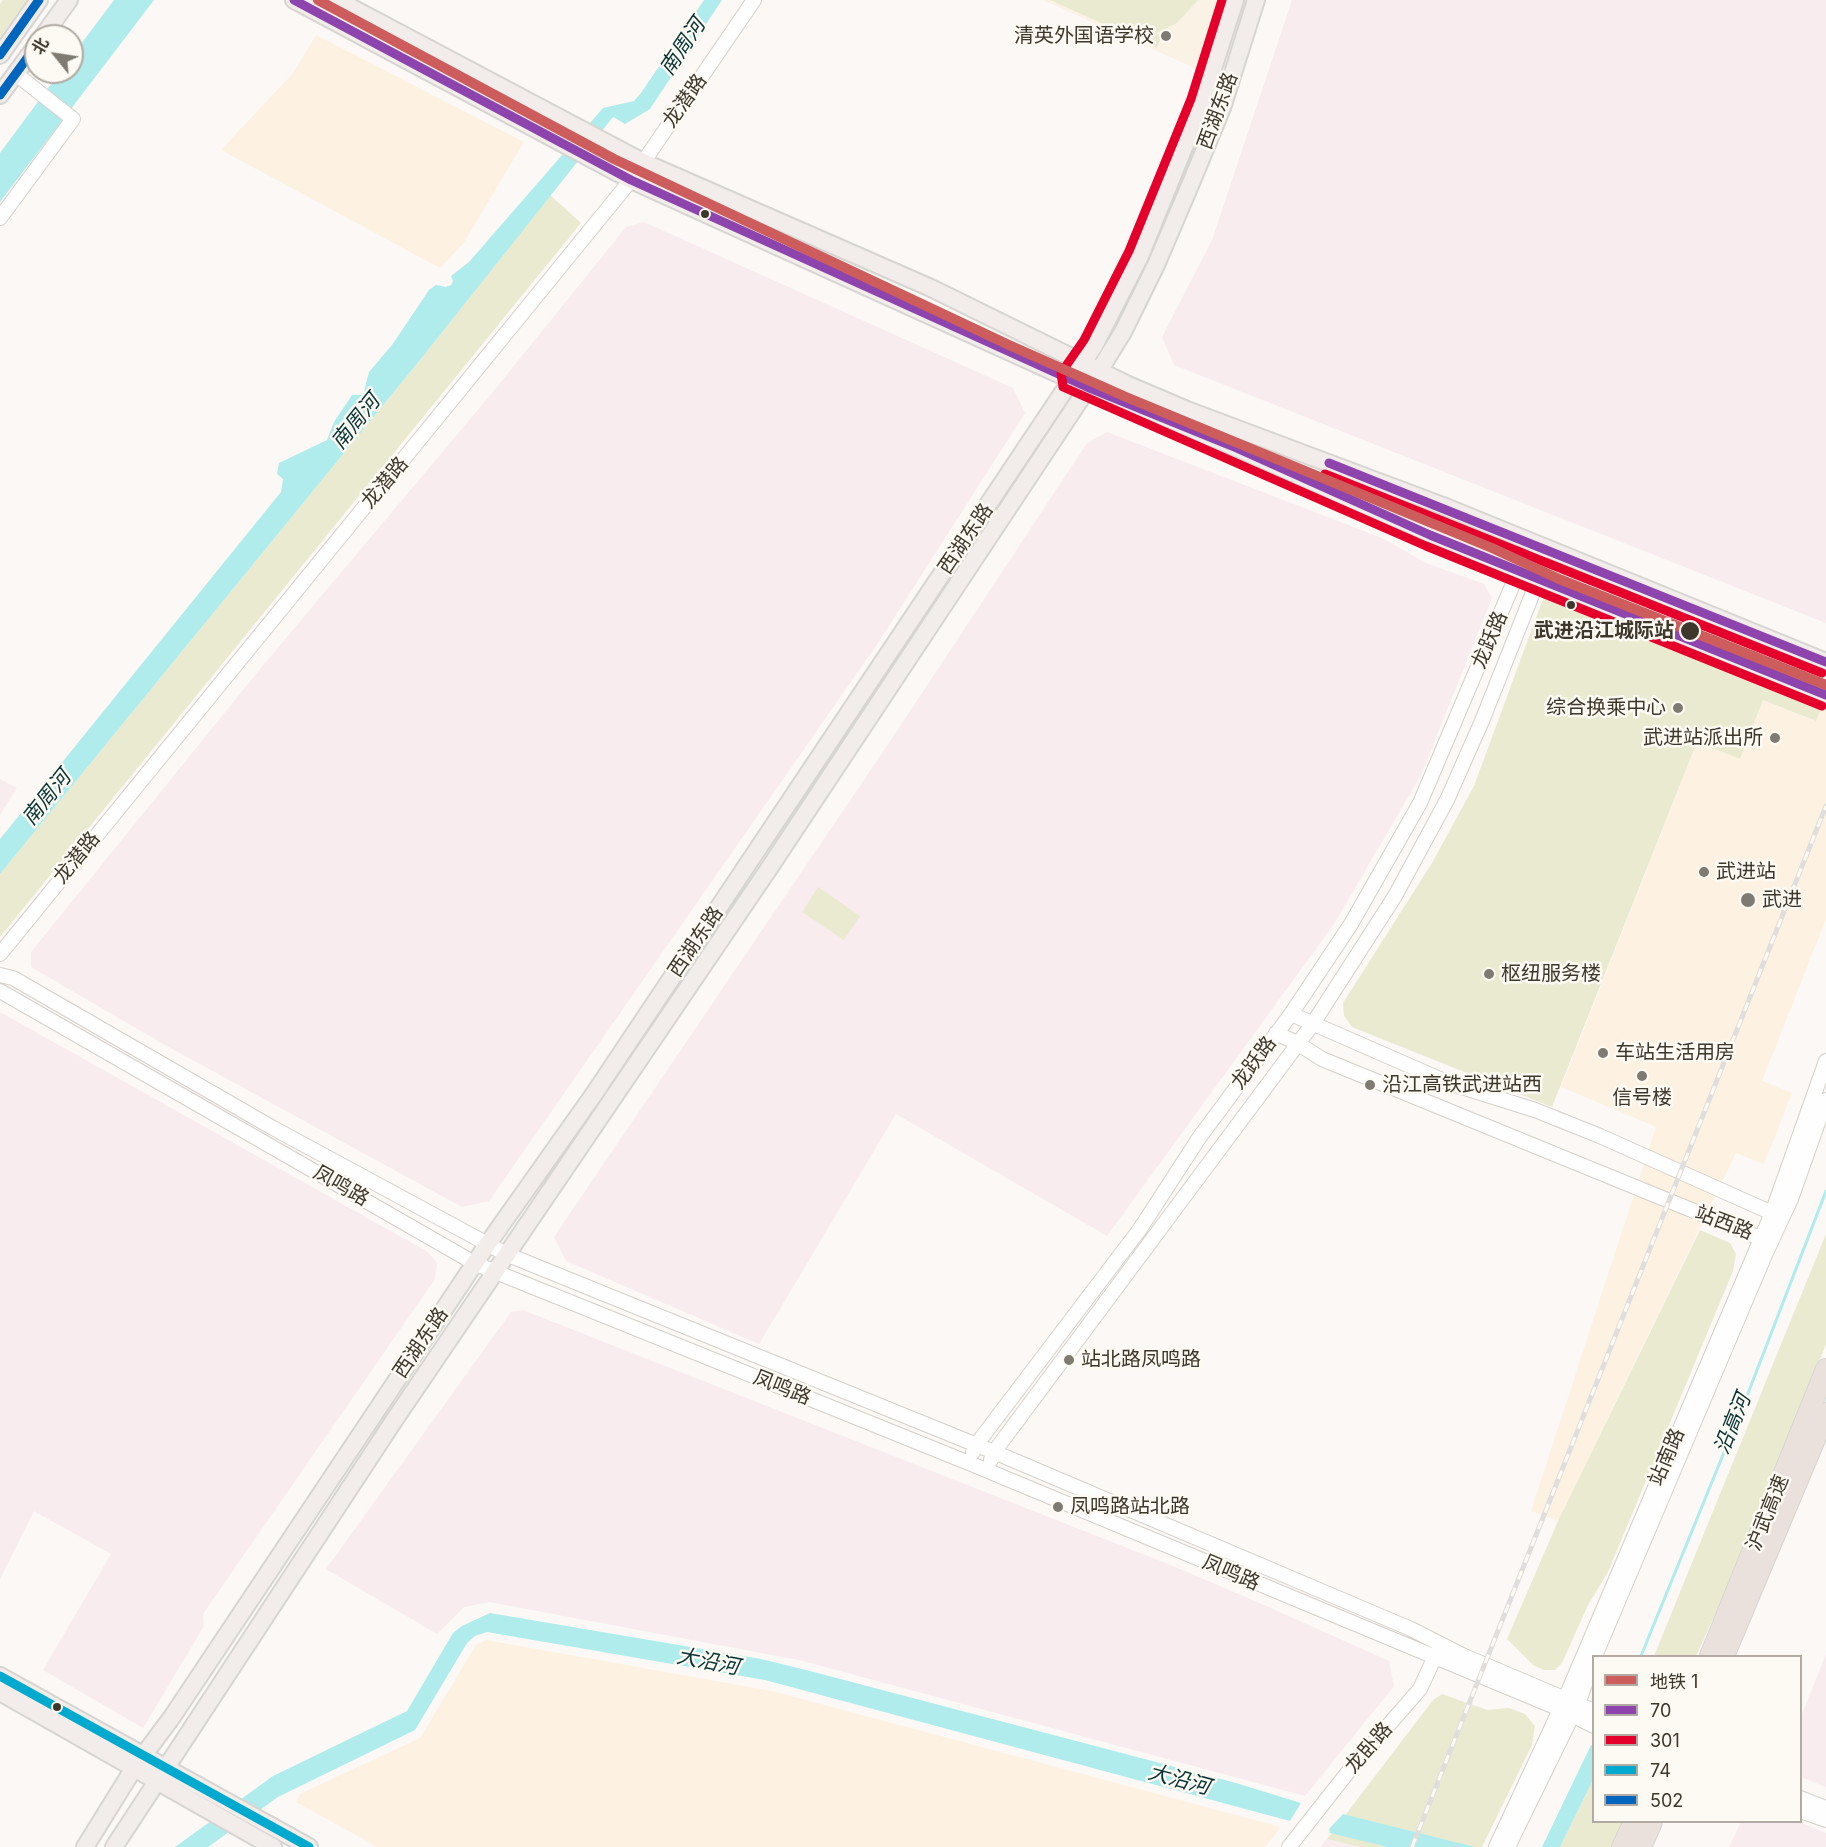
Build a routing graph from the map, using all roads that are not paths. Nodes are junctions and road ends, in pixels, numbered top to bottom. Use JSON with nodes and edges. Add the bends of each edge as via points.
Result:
{"nodes":[{"id":1,"x":39,"y":0,"type":"edge"},
{"id":2,"x":69,"y":0,"type":"edge"},
{"id":3,"x":294,"y":0,"type":"edge"},
{"id":4,"x":337,"y":0,"type":"edge"},
{"id":5,"x":754,"y":0,"type":"edge"},
{"id":6,"x":1235,"y":0,"type":"edge"},
{"id":7,"x":1256,"y":0,"type":"edge"},
{"id":8,"x":52,"y":24,"type":"edge"},
{"id":9,"x":0,"y":55,"type":"edge"},
{"id":10,"x":24,"y":63,"type":"edge"},
{"id":11,"x":16,"y":74,"type":"junction"},
{"id":12,"x":0,"y":95,"type":"edge"},
{"id":13,"x":643,"y":162,"type":"junction"},
{"id":14,"x":631,"y":180,"type":"junction"},
{"id":15,"x":0,"y":218,"type":"edge"},
{"id":16,"x":1083,"y":364,"type":"junction"},
{"id":17,"x":1099,"y":371,"type":"junction"},
{"id":18,"x":1072,"y":379,"type":"junction"},
{"id":19,"x":1087,"y":387,"type":"junction"},
{"id":20,"x":1542,"y":548,"type":"junction"},
{"id":21,"x":1519,"y":570,"type":"junction"},
{"id":22,"x":1538,"y":578,"type":"junction"},
{"id":23,"x":1826,"y":662,"type":"edge"},
{"id":24,"x":1826,"y":695,"type":"edge"},
{"id":25,"x":0,"y":954,"type":"edge"},
{"id":26,"x":0,"y":975,"type":"edge"},
{"id":27,"x":0,"y":991,"type":"edge"},
{"id":28,"x":1291,"y":1014,"type":"junction"},
{"id":29,"x":1312,"y":1025,"type":"junction"},
{"id":30,"x":1276,"y":1033,"type":"junction"},
{"id":31,"x":1297,"y":1043,"type":"junction"},
{"id":32,"x":1826,"y":1061,"type":"edge"},
{"id":33,"x":1826,"y":1100,"type":"edge"},
{"id":34,"x":1772,"y":1213,"type":"junction"},
{"id":35,"x":1777,"y":1230,"type":"junction"},
{"id":36,"x":1760,"y":1238,"type":"junction"},
{"id":37,"x":487,"y":1245,"type":"junction"},
{"id":38,"x":506,"y":1254,"type":"junction"},
{"id":39,"x":476,"y":1263,"type":"junction"},
{"id":40,"x":494,"y":1272,"type":"junction"},
{"id":41,"x":1826,"y":1369,"type":"edge"},
{"id":42,"x":1826,"y":1413,"type":"edge"},
{"id":43,"x":976,"y":1445,"type":"junction"},
{"id":44,"x":994,"y":1452,"type":"junction"},
{"id":45,"x":969,"y":1463,"type":"junction"},
{"id":46,"x":987,"y":1470,"type":"junction"},
{"id":47,"x":1437,"y":1651,"type":"junction"},
{"id":48,"x":1595,"y":1655,"type":"edge"},
{"id":49,"x":1710,"y":1655,"type":"edge"},
{"id":50,"x":1724,"y":1655,"type":"edge"},
{"id":51,"x":1592,"y":1662,"type":"edge"},
{"id":52,"x":0,"y":1676,"type":"edge"},
{"id":53,"x":0,"y":1692,"type":"edge"},
{"id":54,"x":1569,"y":1707,"type":"junction"},
{"id":55,"x":1592,"y":1712,"type":"edge"},
{"id":56,"x":1592,"y":1725,"type":"edge"},
{"id":57,"x":138,"y":1762,"type":"junction"},
{"id":58,"x":160,"y":1773,"type":"junction"},
{"id":59,"x":1802,"y":1799,"type":"edge"},
{"id":60,"x":1826,"y":1808,"type":"edge"},
{"id":61,"x":1802,"y":1812,"type":"edge"},
{"id":62,"x":1826,"y":1820,"type":"edge"},
{"id":63,"x":1633,"y":1823,"type":"edge"},
{"id":64,"x":1651,"y":1823,"type":"edge"},
{"id":65,"x":85,"y":1847,"type":"edge"},
{"id":66,"x":114,"y":1847,"type":"edge"},
{"id":67,"x":273,"y":1847,"type":"edge"},
{"id":68,"x":309,"y":1847,"type":"edge"},
{"id":69,"x":1288,"y":1847,"type":"edge"},
{"id":70,"x":1496,"y":1847,"type":"edge"},
{"id":71,"x":1508,"y":1847,"type":"edge"},
{"id":72,"x":1622,"y":1847,"type":"edge"},
{"id":73,"x":1641,"y":1847,"type":"edge"}],
"edges":[{"from":1,"to":9,"type":"main road"},
{"from":2,"to":8,"type":"main road"},
{"from":3,"to":14,"type":"main road"},
{"from":4,"to":13,"type":"main road"},
{"from":5,"to":13,"type":"street","name":"龙潜路"},
{"from":6,"to":16,"type":"main road","name":"西湖东路","via":[[1202,103],[1140,256]]},
{"from":7,"to":17,"type":"main road","name":"西湖东路","via":[[1222,108],[1187,193],[1152,274]]},
{"from":10,"to":11,"type":"main road"},
{"from":11,"to":12,"type":"main road"},
{"from":11,"to":15,"type":"street","via":[[73,119]]},
{"from":13,"to":14,"type":"street","name":"龙潜路"},
{"from":13,"to":16,"type":"main road","via":[[932,288]]},
{"from":14,"to":18,"type":"main road"},
{"from":14,"to":25,"type":"street","name":"龙潜路"},
{"from":16,"to":17,"type":"main road"},
{"from":16,"to":18,"type":"main road","name":"西湖东路"},
{"from":17,"to":19,"type":"main road","name":"西湖东路"},
{"from":17,"to":20,"type":"main road","via":[[1187,410],[1443,506]]},
{"from":18,"to":19,"type":"main road"},
{"from":18,"to":37,"type":"main road","name":"西湖东路","via":[[594,1094]]},
{"from":19,"to":21,"type":"main road"},
{"from":19,"to":38,"type":"main road","name":"西湖东路","via":[[768,870]]},
{"from":20,"to":21,"type":"street","name":"龙跃路"},
{"from":20,"to":22,"type":"street","name":"龙跃路"},
{"from":20,"to":23,"type":"main road"},
{"from":21,"to":22,"type":"main road"},
{"from":21,"to":28,"type":"street","name":"龙跃路","via":[[1420,803],[1351,924]]},
{"from":22,"to":24,"type":"main road"},
{"from":22,"to":29,"type":"street","name":"龙跃路","via":[[1447,800],[1395,896]]},
{"from":26,"to":37,"type":"street","name":"凤鸣路","via":[[13,978],[273,1128]]},
{"from":27,"to":39,"type":"street","name":"凤鸣路"},
{"from":28,"to":29,"type":"street","name":"站西路"},
{"from":28,"to":30,"type":"street","name":"龙跃路"},
{"from":29,"to":31,"type":"street","name":"龙跃路"},
{"from":29,"to":34,"type":"street","name":"站西路","via":[[1449,1083],[1589,1132]]},
{"from":30,"to":31,"type":"street","name":"站西路"},
{"from":30,"to":43,"type":"street","name":"龙跃路","via":[[1199,1138],[1140,1229]]},
{"from":31,"to":36,"type":"street","name":"站西路","via":[[1322,1059]]},
{"from":31,"to":44,"type":"street","name":"龙跃路"},
{"from":32,"to":34,"type":"street","name":"站南路"},
{"from":33,"to":35,"type":"street","name":"站南路"},
{"from":34,"to":35,"type":"street","name":"站西路"},
{"from":34,"to":36,"type":"street","name":"站南路"},
{"from":35,"to":36,"type":"street","name":"站西路"},
{"from":35,"to":48,"type":"street","name":"站南路"},
{"from":36,"to":54,"type":"street","name":"站南路"},
{"from":37,"to":38,"type":"street","name":"凤鸣路"},
{"from":37,"to":39,"type":"main road","name":"西湖东路"},
{"from":38,"to":40,"type":"main road","name":"西湖东路"},
{"from":38,"to":43,"type":"street","name":"凤鸣路"},
{"from":39,"to":40,"type":"street","name":"凤鸣路"},
{"from":39,"to":57,"type":"main road","name":"西湖东路"},
{"from":40,"to":45,"type":"street","name":"凤鸣路"},
{"from":40,"to":58,"type":"main road","name":"西湖东路"},
{"from":41,"to":49,"type":"highway","name":"沪武高速"},
{"from":42,"to":50,"type":"highway","name":"沪武高速"},
{"from":43,"to":44,"type":"street","name":"凤鸣路"},
{"from":43,"to":45,"type":"street","name":"龙跃路"},
{"from":44,"to":46,"type":"street","name":"龙跃路"},
{"from":44,"to":47,"type":"street","name":"凤鸣路","via":[[1411,1629]]},
{"from":45,"to":46,"type":"street","name":"凤鸣路"},
{"from":46,"to":47,"type":"street","name":"凤鸣路"},
{"from":47,"to":54,"type":"street","name":"凤鸣路"},
{"from":47,"to":69,"type":"street","name":"龙卧路","via":[[1420,1689]]},
{"from":51,"to":54,"type":"street","name":"站南路"},
{"from":52,"to":57,"type":"main road"},
{"from":53,"to":57,"type":"main road"},
{"from":54,"to":55,"type":"street","name":"凤鸣路"},
{"from":54,"to":56,"type":"street","name":"凤鸣路"},
{"from":54,"to":70,"type":"street","name":"站南路"},
{"from":54,"to":71,"type":"street","name":"站南路"},
{"from":57,"to":58,"type":"main road"},
{"from":57,"to":65,"type":"main road","name":"西湖东路"},
{"from":58,"to":66,"type":"main road","name":"西湖东路"},
{"from":58,"to":67,"type":"main road","via":[[208,1810]]},
{"from":58,"to":68,"type":"main road","via":[[222,1799]]},
{"from":59,"to":60,"type":"street"},
{"from":61,"to":62,"type":"street"},
{"from":63,"to":72,"type":"highway"},
{"from":64,"to":73,"type":"highway"}]}
